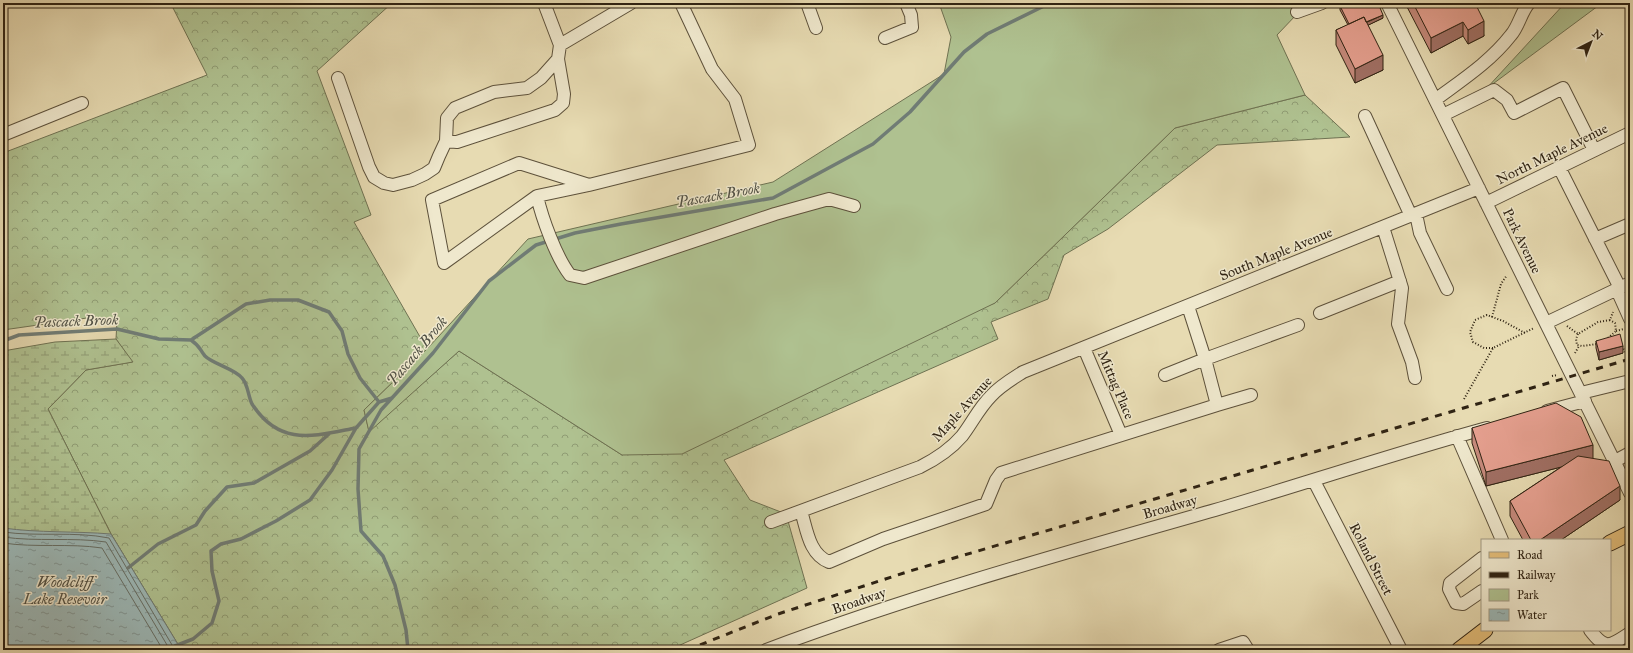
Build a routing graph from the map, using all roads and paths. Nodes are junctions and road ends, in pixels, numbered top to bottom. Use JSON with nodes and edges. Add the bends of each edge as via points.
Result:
{"nodes":[{"id":1,"x":544,"y":3,"type":"edge"},
{"id":2,"x":631,"y":3,"type":"edge"},
{"id":3,"x":682,"y":3,"type":"edge"},
{"id":4,"x":807,"y":3,"type":"edge"},
{"id":5,"x":906,"y":3,"type":"edge"},
{"id":6,"x":1322,"y":3,"type":"edge"},
{"id":7,"x":1387,"y":3,"type":"edge"},
{"id":8,"x":1526,"y":4,"type":"edge"},
{"id":9,"x":1297,"y":12,"type":"dead end"},
{"id":10,"x":816,"y":28,"type":"dead end"},
{"id":11,"x":885,"y":38,"type":"dead end"},
{"id":12,"x":560,"y":44,"type":"junction"},
{"id":13,"x":558,"y":59,"type":"junction"},
{"id":14,"x":338,"y":78,"type":"dead end"},
{"id":15,"x":1435,"y":100,"type":"junction"},
{"id":16,"x":82,"y":103,"type":"dead end"},
{"id":17,"x":1443,"y":115,"type":"junction"},
{"id":18,"x":1365,"y":116,"type":"dead end"},
{"id":19,"x":1630,"y":133,"type":"edge"},
{"id":20,"x":3,"y":135,"type":"edge"},
{"id":21,"x":446,"y":140,"type":"junction"},
{"id":22,"x":1594,"y":150,"type":"junction"},
{"id":23,"x":1559,"y":167,"type":"junction"},
{"id":24,"x":590,"y":185,"type":"junction"},
{"id":25,"x":1479,"y":188,"type":"junction"},
{"id":26,"x":537,"y":196,"type":"junction"},
{"id":27,"x":1486,"y":203,"type":"junction"},
{"id":28,"x":854,"y":206,"type":"dead end"},
{"id":29,"x":1413,"y":215,"type":"junction"},
{"id":30,"x":1630,"y":224,"type":"edge"},
{"id":31,"x":1383,"y":227,"type":"junction"},
{"id":32,"x":1595,"y":239,"type":"junction"},
{"id":33,"x":1506,"y":275,"type":"dead end"},
{"id":34,"x":1400,"y":281,"type":"junction"},
{"id":35,"x":1622,"y":287,"type":"edge"},
{"id":36,"x":1448,"y":289,"type":"dead end"},
{"id":37,"x":1188,"y":306,"type":"junction"},
{"id":38,"x":1615,"y":310,"type":"dead end"},
{"id":39,"x":1320,"y":313,"type":"dead end"},
{"id":40,"x":1492,"y":317,"type":"junction"},
{"id":41,"x":1610,"y":320,"type":"junction"},
{"id":42,"x":1546,"y":323,"type":"junction"},
{"id":43,"x":1627,"y":324,"type":"edge"},
{"id":44,"x":1298,"y":325,"type":"dead end"},
{"id":45,"x":1562,"y":326,"type":"dead end"},
{"id":46,"x":1534,"y":328,"type":"dead end"},
{"id":47,"x":1616,"y":331,"type":"junction"},
{"id":48,"x":1525,"y":333,"type":"junction"},
{"id":49,"x":1578,"y":334,"type":"junction"},
{"id":50,"x":1613,"y":334,"type":"junction"},
{"id":51,"x":1617,"y":338,"type":"edge"},
{"id":52,"x":1608,"y":339,"type":"edge"},
{"id":53,"x":1601,"y":342,"type":"edge"},
{"id":54,"x":1621,"y":342,"type":"edge"},
{"id":55,"x":1579,"y":346,"type":"junction"},
{"id":56,"x":1084,"y":348,"type":"junction"},
{"id":57,"x":1493,"y":348,"type":"junction"},
{"id":58,"x":1625,"y":352,"type":"dead end"},
{"id":59,"x":1574,"y":353,"type":"dead end"},
{"id":60,"x":1205,"y":359,"type":"junction"},
{"id":61,"x":1165,"y":375,"type":"dead end"},
{"id":62,"x":1557,"y":375,"type":"dead end"},
{"id":63,"x":1552,"y":376,"type":"dead end"},
{"id":64,"x":1415,"y":378,"type":"dead end"},
{"id":65,"x":1630,"y":381,"type":"edge"},
{"id":66,"x":1251,"y":395,"type":"dead end"},
{"id":67,"x":1583,"y":397,"type":"junction"},
{"id":68,"x":1464,"y":399,"type":"dead end"},
{"id":69,"x":1217,"y":405,"type":"junction"},
{"id":70,"x":1539,"y":414,"type":"edge"},
{"id":71,"x":1502,"y":424,"type":"edge"},
{"id":72,"x":1121,"y":435,"type":"junction"},
{"id":73,"x":1457,"y":436,"type":"junction"},
{"id":74,"x":1630,"y":453,"type":"edge"},
{"id":75,"x":1614,"y":462,"type":"junction"},
{"id":76,"x":1626,"y":476,"type":"edge"},
{"id":77,"x":1314,"y":481,"type":"junction"},
{"id":78,"x":1630,"y":493,"type":"edge"},
{"id":79,"x":801,"y":511,"type":"junction"},
{"id":80,"x":771,"y":522,"type":"dead end"},
{"id":81,"x":1630,"y":532,"type":"edge"},
{"id":82,"x":1502,"y":539,"type":"edge"},
{"id":83,"x":1611,"y":542,"type":"edge"},
{"id":84,"x":1481,"y":559,"type":"edge"},
{"id":85,"x":1481,"y":592,"type":"edge"},
{"id":86,"x":1484,"y":631,"type":"edge"},
{"id":87,"x":1591,"y":631,"type":"edge"},
{"id":88,"x":1630,"y":633,"type":"edge"},
{"id":89,"x":1246,"y":646,"type":"edge"},
{"id":90,"x":766,"y":650,"type":"edge"},
{"id":91,"x":1219,"y":650,"type":"edge"},
{"id":92,"x":1401,"y":650,"type":"edge"},
{"id":93,"x":1459,"y":650,"type":"edge"}],
"edges":[{"from":1,"to":12,"type":"street"},
{"from":2,"to":12,"type":"street"},
{"from":3,"to":24,"type":"street","via":[[712,69],[735,99],[749,145]]},
{"from":4,"to":10,"type":"street"},
{"from":5,"to":11,"type":"street","via":[[912,28]]},
{"from":6,"to":9,"type":"street"},
{"from":7,"to":15,"type":"street","name":"Park Avenue"},
{"from":8,"to":15,"type":"street","via":[[1513,33],[1498,51]]},
{"from":12,"to":13,"type":"street"},
{"from":13,"to":21,"type":"street","via":[[541,78],[527,88],[494,92],[455,108],[447,118]]},
{"from":13,"to":21,"type":"street","via":[[564,94],[563,103],[555,110],[456,142]]},
{"from":14,"to":21,"type":"street","via":[[369,166],[374,177],[384,183],[393,185],[412,180],[434,168]]},
{"from":15,"to":17,"type":"street","name":"Park Avenue"},
{"from":16,"to":20,"type":"street"},
{"from":17,"to":22,"type":"street","via":[[1494,90],[1507,100],[1514,113],[1563,88]]},
{"from":17,"to":25,"type":"street","name":"Park Avenue"},
{"from":18,"to":29,"type":"street"},
{"from":19,"to":22,"type":"street","name":"North Maple Avenue"},
{"from":22,"to":23,"type":"street","name":"North Maple Avenue"},
{"from":23,"to":27,"type":"street","name":"North Maple Avenue"},
{"from":23,"to":32,"type":"street"},
{"from":24,"to":26,"type":"street"},
{"from":24,"to":26,"type":"street","via":[[518,163],[432,200],[444,263]]},
{"from":25,"to":27,"type":"street","name":"Park Avenue"},
{"from":25,"to":29,"type":"street","name":"South Maple Avenue"},
{"from":26,"to":28,"type":"street","via":[[563,266],[570,275],[584,278],[775,214],[829,199]]},
{"from":27,"to":42,"type":"street","name":"Park Avenue"},
{"from":29,"to":31,"type":"street","name":"South Maple Avenue"},
{"from":29,"to":36,"type":"street"},
{"from":30,"to":32,"type":"street"},
{"from":31,"to":34,"type":"street"},
{"from":31,"to":37,"type":"street","name":"South Maple Avenue"},
{"from":32,"to":35,"type":"street"},
{"from":33,"to":40,"type":"path"},
{"from":34,"to":39,"type":"street"},
{"from":34,"to":64,"type":"street","via":[[1402,288],[1398,324]]},
{"from":35,"to":42,"type":"street"},
{"from":35,"to":43,"type":"street"},
{"from":37,"to":56,"type":"street","name":"South Maple Avenue"},
{"from":37,"to":60,"type":"street"},
{"from":38,"to":41,"type":"path"},
{"from":40,"to":48,"type":"path"},
{"from":40,"to":57,"type":"path","via":[[1487,315],[1475,320],[1470,332],[1473,342],[1484,348]]},
{"from":41,"to":47,"type":"path","via":[[1615,323]]},
{"from":41,"to":49,"type":"path","via":[[1598,322]]},
{"from":42,"to":67,"type":"street","name":"Park Avenue"},
{"from":43,"to":47,"type":"path"},
{"from":44,"to":60,"type":"street"},
{"from":45,"to":49,"type":"path","via":[[1568,326]]},
{"from":46,"to":48,"type":"path"},
{"from":47,"to":50,"type":"path"},
{"from":48,"to":57,"type":"path"},
{"from":49,"to":55,"type":"path","via":[[1576,339]]},
{"from":50,"to":51,"type":"path"},
{"from":50,"to":52,"type":"path"},
{"from":53,"to":55,"type":"path"},
{"from":54,"to":58,"type":"path"},
{"from":55,"to":59,"type":"path"},
{"from":56,"to":72,"type":"street","name":"Mittag Place"},
{"from":56,"to":79,"type":"street","name":"Maple Avenue","via":[[1023,372],[1006,383],[991,396],[950,448],[935,459],[920,467]]},
{"from":57,"to":68,"type":"path"},
{"from":60,"to":61,"type":"street"},
{"from":60,"to":69,"type":"street"},
{"from":62,"to":63,"type":"path"},
{"from":65,"to":67,"type":"street"},
{"from":66,"to":69,"type":"street"},
{"from":67,"to":70,"type":"street"},
{"from":67,"to":75,"type":"street","name":"Park Avenue"},
{"from":69,"to":72,"type":"street"},
{"from":71,"to":73,"type":"street","name":"Broadway"},
{"from":72,"to":79,"type":"street","via":[[1001,473],[986,504],[883,539],[829,562],[814,550]]},
{"from":73,"to":77,"type":"street","name":"Broadway"},
{"from":73,"to":82,"type":"street"},
{"from":74,"to":75,"type":"street"},
{"from":75,"to":76,"type":"street","name":"Park Avenue"},
{"from":76,"to":78,"type":"street","name":"Park Avenue"},
{"from":77,"to":90,"type":"street","name":"Broadway","via":[[965,582]]},
{"from":77,"to":92,"type":"street","name":"Roland Street"},
{"from":79,"to":80,"type":"street","name":"Maple Avenue"},
{"from":81,"to":83,"type":"main road"},
{"from":84,"to":85,"type":"street","via":[[1450,583],[1448,589],[1456,603],[1463,604]]},
{"from":86,"to":93,"type":"main road"},
{"from":87,"to":88,"type":"street","via":[[1599,642],[1613,645]]},
{"from":89,"to":91,"type":"street"}]}
